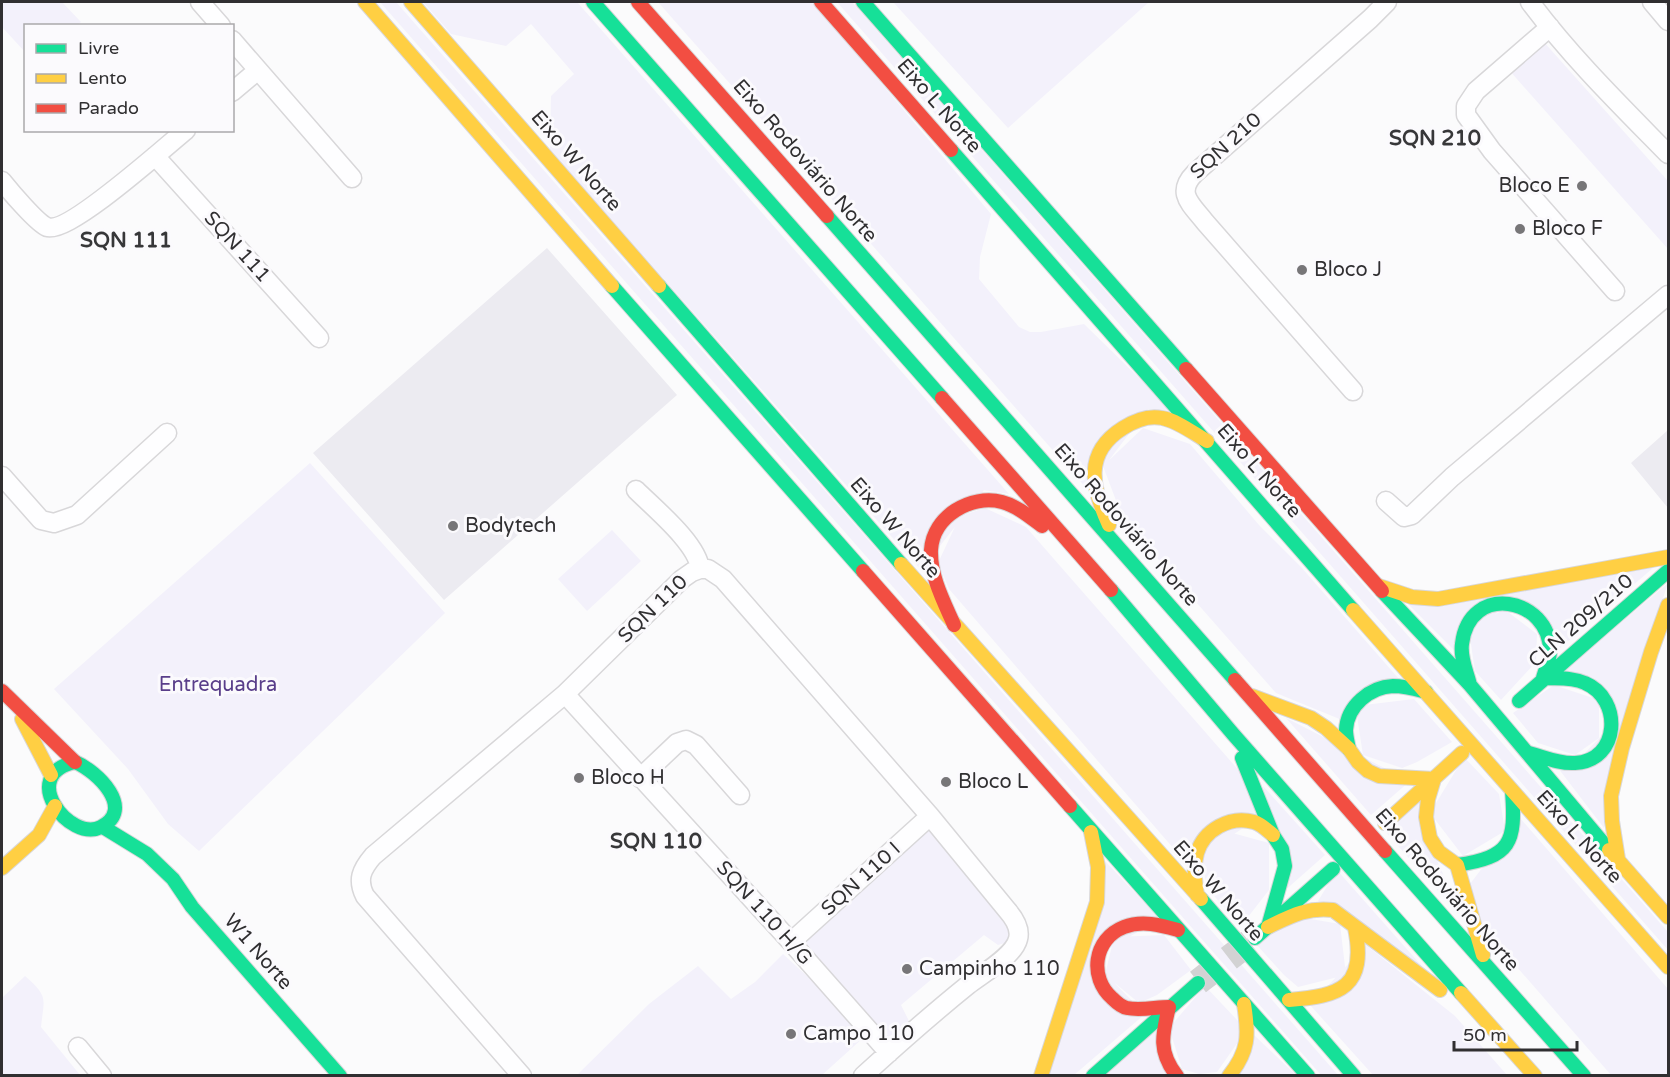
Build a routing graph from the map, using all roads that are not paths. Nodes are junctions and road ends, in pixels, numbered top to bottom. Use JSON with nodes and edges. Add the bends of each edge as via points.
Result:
{"nodes":[{"id":1,"x":200,"y":2,"type":"edge"},
{"id":2,"x":365,"y":2,"type":"edge"},
{"id":3,"x":411,"y":2,"type":"edge"},
{"id":4,"x":593,"y":2,"type":"edge"},
{"id":5,"x":638,"y":2,"type":"edge"},
{"id":6,"x":820,"y":2,"type":"edge"},
{"id":7,"x":863,"y":2,"type":"edge"},
{"id":8,"x":1387,"y":2,"type":"edge"},
{"id":9,"x":1530,"y":2,"type":"edge"},
{"id":10,"x":1652,"y":2,"type":"edge"},
{"id":11,"x":1668,"y":21,"type":"edge"},
{"id":12,"x":219,"y":24,"type":"edge"},
{"id":13,"x":1550,"y":27,"type":"junction"},
{"id":14,"x":234,"y":42,"type":"edge"},
{"id":15,"x":258,"y":70,"type":"junction"},
{"id":16,"x":234,"y":90,"type":"edge"},
{"id":17,"x":184,"y":132,"type":"edge"},
{"id":18,"x":1668,"y":154,"type":"edge"},
{"id":19,"x":155,"y":156,"type":"junction"},
{"id":20,"x":352,"y":178,"type":"dead end"},
{"id":21,"x":2,"y":181,"type":"edge"},
{"id":22,"x":1615,"y":291,"type":"dead end"},
{"id":23,"x":1668,"y":295,"type":"edge"},
{"id":24,"x":319,"y":338,"type":"dead end"},
{"id":25,"x":1353,"y":391,"type":"dead end"},
{"id":26,"x":167,"y":433,"type":"dead end"},
{"id":27,"x":1207,"y":441,"type":"junction"},
{"id":28,"x":2,"y":476,"type":"edge"},
{"id":29,"x":636,"y":490,"type":"dead end"},
{"id":30,"x":1386,"y":501,"type":"dead end"},
{"id":31,"x":1075,"y":548,"type":"junction"},
{"id":32,"x":1124,"y":553,"type":"junction"},
{"id":33,"x":1668,"y":557,"type":"edge"},
{"id":34,"x":700,"y":569,"type":"junction"},
{"id":35,"x":1668,"y":571,"type":"edge"},
{"id":36,"x":1376,"y":585,"type":"junction"},
{"id":37,"x":1668,"y":604,"type":"edge"},
{"id":38,"x":954,"y":625,"type":"junction"},
{"id":39,"x":1543,"y":678,"type":"junction"},
{"id":40,"x":1470,"y":685,"type":"junction"},
{"id":41,"x":2,"y":691,"type":"edge"},
{"id":42,"x":1426,"y":692,"type":"junction"},
{"id":43,"x":565,"y":694,"type":"junction"},
{"id":44,"x":1251,"y":696,"type":"junction"},
{"id":45,"x":1519,"y":701,"type":"dead end"},
{"id":46,"x":16,"y":706,"type":"junction"},
{"id":47,"x":1233,"y":734,"type":"junction"},
{"id":48,"x":1349,"y":749,"type":"junction"},
{"id":49,"x":1462,"y":753,"type":"dead end"},
{"id":50,"x":1529,"y":753,"type":"junction"},
{"id":51,"x":75,"y":762,"type":"junction"},
{"id":52,"x":51,"y":775,"type":"junction"},
{"id":53,"x":640,"y":778,"type":"junction"},
{"id":54,"x":1434,"y":779,"type":"junction"},
{"id":55,"x":1512,"y":791,"type":"junction"},
{"id":56,"x":740,"y":795,"type":"dead end"},
{"id":57,"x":113,"y":801,"type":"junction"},
{"id":58,"x":55,"y":806,"type":"junction"},
{"id":59,"x":930,"y":816,"type":"junction"},
{"id":60,"x":1385,"y":823,"type":"dead end"},
{"id":61,"x":71,"y":825,"type":"junction"},
{"id":62,"x":103,"y":827,"type":"junction"},
{"id":63,"x":1091,"y":830,"type":"junction"},
{"id":64,"x":1274,"y":835,"type":"junction"},
{"id":65,"x":39,"y":836,"type":"junction"},
{"id":66,"x":147,"y":854,"type":"junction"},
{"id":67,"x":1618,"y":861,"type":"junction"},
{"id":68,"x":1457,"y":865,"type":"junction"},
{"id":69,"x":2,"y":868,"type":"edge"},
{"id":70,"x":1333,"y":869,"type":"dead end"},
{"id":71,"x":1197,"y":895,"type":"junction"},
{"id":72,"x":1668,"y":917,"type":"edge"},
{"id":73,"x":1268,"y":927,"type":"junction"},
{"id":74,"x":1354,"y":928,"type":"junction"},
{"id":75,"x":1178,"y":930,"type":"junction"},
{"id":76,"x":1255,"y":938,"type":"tunnel mouth"},
{"id":77,"x":791,"y":942,"type":"junction"},
{"id":78,"x":1486,"y":965,"type":"junction"},
{"id":79,"x":1668,"y":967,"type":"edge"},
{"id":80,"x":1198,"y":983,"type":"tunnel mouth"},
{"id":81,"x":1289,"y":1000,"type":"junction"},
{"id":82,"x":1244,"y":1004,"type":"junction"},
{"id":83,"x":1169,"y":1007,"type":"junction"},
{"id":84,"x":1488,"y":1024,"type":"junction"},
{"id":85,"x":78,"y":1047,"type":"dead end"},
{"id":86,"x":889,"y":1053,"type":"junction"},
{"id":87,"x":102,"y":1076,"type":"edge"},
{"id":88,"x":340,"y":1076,"type":"edge"},
{"id":89,"x":522,"y":1076,"type":"edge"},
{"id":90,"x":863,"y":1076,"type":"edge"},
{"id":91,"x":1041,"y":1076,"type":"edge"},
{"id":92,"x":1093,"y":1076,"type":"edge"},
{"id":93,"x":1177,"y":1076,"type":"edge"},
{"id":94,"x":1229,"y":1076,"type":"edge"},
{"id":95,"x":1308,"y":1076,"type":"edge"},
{"id":96,"x":1354,"y":1076,"type":"edge"},
{"id":97,"x":1535,"y":1076,"type":"edge"},
{"id":98,"x":1584,"y":1076,"type":"edge"}],
"edges":[{"from":1,"to":12,"type":"street"},
{"from":2,"to":63,"type":"main road"},
{"from":3,"to":38,"type":"main road","name":"Eixo W Norte"},
{"from":4,"to":31,"type":"main road"},
{"from":5,"to":32,"type":"main road","name":"Eixo Rodoviário Norte"},
{"from":6,"to":27,"type":"main road","name":"Eixo L Norte"},
{"from":7,"to":36,"type":"main road","name":"Eixo L Norte"},
{"from":8,"to":25,"type":"street","name":"SQN 210","via":[[1195,173],[1184,189],[1205,222]]},
{"from":9,"to":13,"type":"street"},
{"from":10,"to":11,"type":"street"},
{"from":13,"to":18,"type":"street"},
{"from":13,"to":22,"type":"street","via":[[1476,91],[1466,106],[1466,115],[1492,151]]},
{"from":14,"to":15,"type":"street"},
{"from":15,"to":16,"type":"street"},
{"from":15,"to":20,"type":"street"},
{"from":17,"to":19,"type":"street"},
{"from":19,"to":21,"type":"street","via":[[86,212],[58,228],[39,221]]},
{"from":19,"to":24,"type":"street","name":"SQN 111"},
{"from":23,"to":30,"type":"street","via":[[1412,515],[1404,517]]},
{"from":26,"to":28,"type":"street","via":[[77,515],[54,523],[40,520]]},
{"from":27,"to":32,"type":"main road","via":[[1163,418],[1148,418],[1117,431],[1101,446],[1093,480],[1100,507]]},
{"from":27,"to":42,"type":"main road","name":"Eixo L Norte"},
{"from":29,"to":34,"type":"street","via":[[692,546]]},
{"from":31,"to":38,"type":"main road","via":[[1010,504],[974,501],[958,508],[943,519],[931,547],[933,569]]},
{"from":31,"to":47,"type":"main road"},
{"from":32,"to":44,"type":"main road","name":"Eixo Rodoviário Norte"},
{"from":33,"to":36,"type":"main road","via":[[1438,599],[1412,597]]},
{"from":34,"to":43,"type":"street","name":"SQN 110","via":[[682,579]]},
{"from":34,"to":59,"type":"street","name":"SQN 110","via":[[708,569],[723,579]]},
{"from":35,"to":39,"type":"main road","name":"CLN 209/210"},
{"from":36,"to":40,"type":"main road","name":"Eixo L Norte"},
{"from":37,"to":67,"type":"main road","via":[[1650,652],[1611,796]]},
{"from":38,"to":71,"type":"main road","name":"Eixo W Norte"},
{"from":39,"to":40,"type":"main road","via":[[1550,651],[1547,635],[1531,613],[1506,602],[1484,606],[1466,626],[1462,644]]},
{"from":39,"to":45,"type":"main road","name":"CLN 209/210"},
{"from":39,"to":50,"type":"main road","via":[[1588,683],[1601,693],[1612,711],[1613,732],[1598,755],[1577,763]]},
{"from":40,"to":50,"type":"main road","name":"Eixo L Norte"},
{"from":41,"to":46,"type":"main road"},
{"from":42,"to":48,"type":"main road","via":[[1390,685],[1372,691],[1350,713],[1346,730]]},
{"from":42,"to":55,"type":"main road","name":"Eixo L Norte"},
{"from":43,"to":53,"type":"street","name":"SQN 110 H/G"},
{"from":43,"to":89,"type":"street","name":"SQN 110","via":[[373,856],[360,879],[365,896]]},
{"from":44,"to":48,"type":"main road","via":[[1311,718]]},
{"from":44,"to":78,"type":"main road","name":"Eixo Rodoviário Norte"},
{"from":46,"to":51,"type":"main road"},
{"from":46,"to":52,"type":"main road"},
{"from":47,"to":64,"type":"main road"},
{"from":47,"to":84,"type":"main road"},
{"from":48,"to":54,"type":"main road","via":[[1363,766],[1379,776]]},
{"from":49,"to":54,"type":"main road"},
{"from":50,"to":67,"type":"main road","name":"Eixo L Norte"},
{"from":51,"to":52,"type":"main road","via":[[63,765]]},
{"from":51,"to":57,"type":"main road","via":[[95,772]]},
{"from":52,"to":58,"type":"main road","via":[[50,794]]},
{"from":53,"to":56,"type":"street","via":[[681,740],[690,741]]},
{"from":53,"to":77,"type":"street","name":"SQN 110 H/G"},
{"from":54,"to":60,"type":"main road"},
{"from":54,"to":68,"type":"main road","via":[[1426,816],[1430,838],[1439,852]]},
{"from":55,"to":68,"type":"main road","via":[[1515,817],[1511,840],[1487,861]]},
{"from":55,"to":79,"type":"main road","name":"Eixo L Norte"},
{"from":57,"to":62,"type":"main road","via":[[115,810]]},
{"from":57,"to":66,"type":"main road","name":"W1 Norte"},
{"from":58,"to":61,"type":"main road"},
{"from":58,"to":65,"type":"main road"},
{"from":59,"to":77,"type":"street","name":"SQN 110 I"},
{"from":59,"to":86,"type":"street","name":"SQN 110","via":[[1015,919],[1018,939],[997,964]]},
{"from":61,"to":62,"type":"main road","via":[[92,831]]},
{"from":61,"to":65,"type":"main road"},
{"from":62,"to":66,"type":"main road","name":"W1 Norte"},
{"from":63,"to":75,"type":"main road"},
{"from":63,"to":91,"type":"main road","via":[[1098,856],[1096,902]]},
{"from":64,"to":71,"type":"main road","via":[[1254,822],[1234,821],[1207,834],[1195,862]]},
{"from":64,"to":73,"type":"main road","via":[[1285,866]]},
{"from":65,"to":69,"type":"main road"},
{"from":66,"to":88,"type":"main road","name":"W1 Norte","via":[[173,879],[192,907]]},
{"from":67,"to":72,"type":"main road","name":"Eixo L Norte"},
{"from":68,"to":78,"type":"main road"},
{"from":70,"to":73,"type":"main road"},
{"from":71,"to":81,"type":"main road","name":"Eixo W Norte"},
{"from":73,"to":74,"type":"main road","via":[[1316,908],[1333,910]]},
{"from":73,"to":76,"type":"main road"},
{"from":74,"to":81,"type":"main road","via":[[1360,955],[1352,978],[1326,996]]},
{"from":74,"to":84,"type":"main road"},
{"from":75,"to":82,"type":"main road"},
{"from":75,"to":83,"type":"main road","via":[[1137,924],[1122,928],[1099,948],[1095,966],[1103,989],[1125,1008]]},
{"from":77,"to":86,"type":"street","name":"SQN 110 H/G"},
{"from":78,"to":98,"type":"main road","name":"Eixo Rodoviário Norte"},
{"from":80,"to":83,"type":"main road"},
{"from":81,"to":96,"type":"main road","name":"Eixo W Norte"},
{"from":82,"to":94,"type":"main road","via":[[1250,1031],[1247,1048]]},
{"from":82,"to":95,"type":"main road"},
{"from":83,"to":92,"type":"main road"},
{"from":83,"to":93,"type":"main road","via":[[1161,1039],[1167,1063]]},
{"from":84,"to":97,"type":"main road"},
{"from":85,"to":87,"type":"street"},
{"from":86,"to":90,"type":"street","name":"SQN 110"}]}
